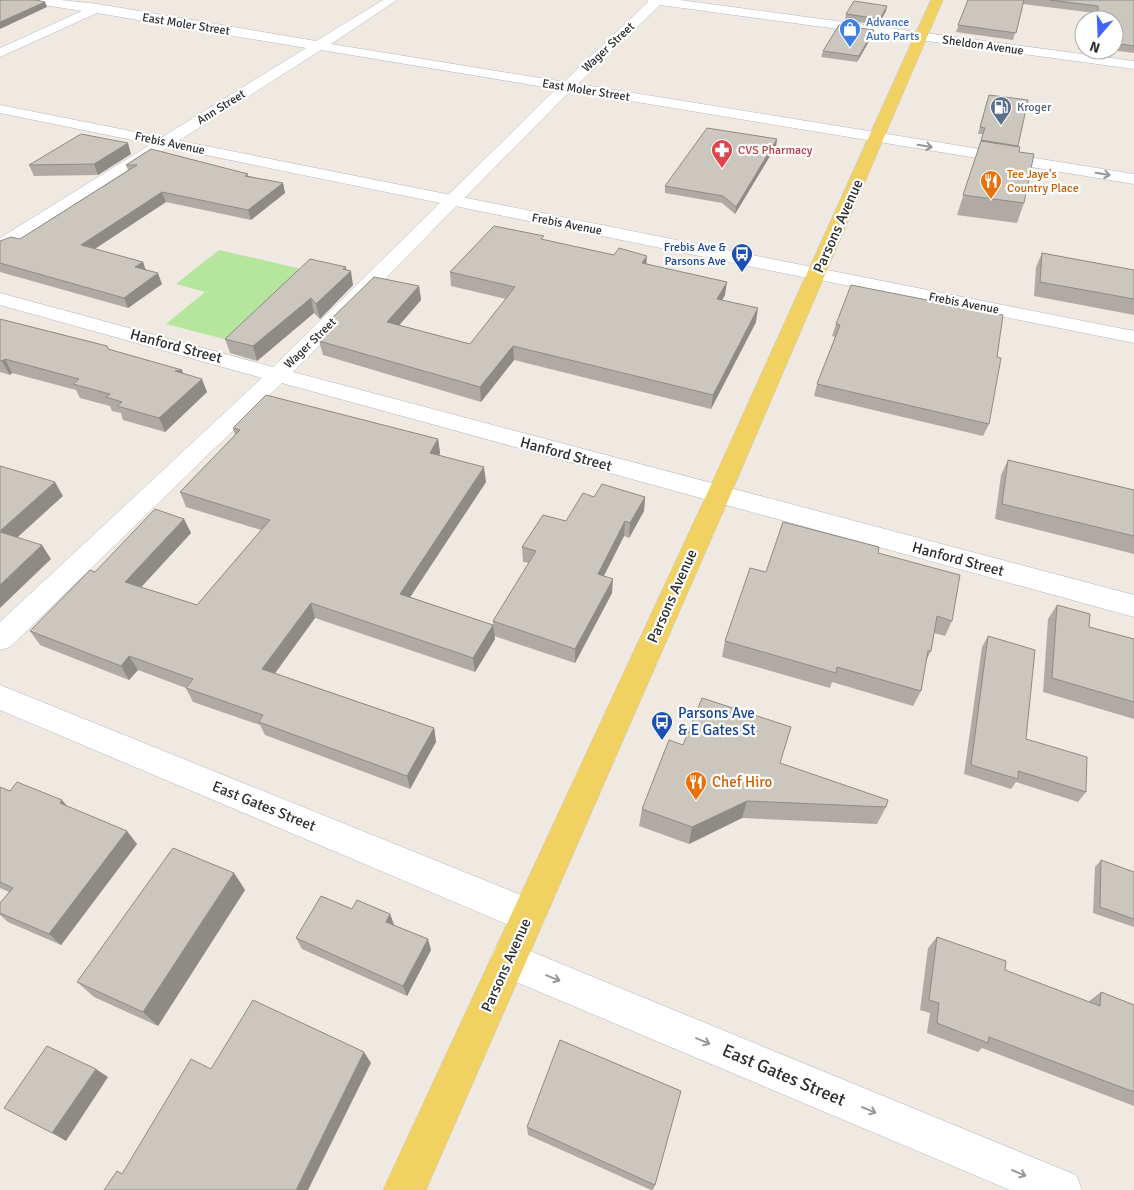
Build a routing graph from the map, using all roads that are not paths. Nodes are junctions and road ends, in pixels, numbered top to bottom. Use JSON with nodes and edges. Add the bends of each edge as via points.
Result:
{"nodes":[{"id":1,"x":38,"y":0,"type":"edge"},
{"id":2,"x":115,"y":0,"type":"edge"},
{"id":3,"x":391,"y":0,"type":"edge"},
{"id":4,"x":653,"y":0,"type":"edge"},
{"id":5,"x":658,"y":0,"type":"edge"},
{"id":6,"x":937,"y":0,"type":"edge"},
{"id":7,"x":95,"y":9,"type":"junction"},
{"id":8,"x":921,"y":37,"type":"junction"},
{"id":9,"x":318,"y":46,"type":"junction"},
{"id":10,"x":0,"y":53,"type":"edge"},
{"id":11,"x":1134,"y":65,"type":"edge"},
{"id":12,"x":566,"y":87,"type":"junction"},
{"id":13,"x":0,"y":109,"type":"edge"},
{"id":14,"x":877,"y":138,"type":"junction"},
{"id":15,"x":164,"y":142,"type":"junction"},
{"id":16,"x":1134,"y":179,"type":"edge"},
{"id":17,"x":453,"y":201,"type":"junction"},
{"id":18,"x":0,"y":246,"type":"edge"},
{"id":19,"x":817,"y":274,"type":"junction"},
{"id":20,"x":0,"y":299,"type":"edge"},
{"id":21,"x":1134,"y":337,"type":"edge"},
{"id":22,"x":278,"y":374,"type":"junction"},
{"id":23,"x":718,"y":496,"type":"junction"},
{"id":24,"x":1134,"y":606,"type":"edge"},
{"id":25,"x":0,"y":639,"type":"edge"},
{"id":26,"x":0,"y":697,"type":"edge"},
{"id":27,"x":528,"y":915,"type":"junction"},
{"id":28,"x":508,"y":960,"type":"junction"},
{"id":29,"x":404,"y":1190,"type":"edge"},
{"id":30,"x":1061,"y":1190,"type":"edge"}],
"edges":[{"from":1,"to":7,"type":"street","name":"East Moler Street"},
{"from":2,"to":7,"type":"street"},
{"from":3,"to":9,"type":"street","name":"Ann Street"},
{"from":4,"to":5,"type":"street","name":"Sheldon Avenue"},
{"from":5,"to":8,"type":"street","name":"Sheldon Avenue"},
{"from":5,"to":12,"type":"street","name":"Wager Street"},
{"from":6,"to":8,"type":"main road","name":"Parsons Avenue"},
{"from":7,"to":9,"type":"street","name":"East Moler Street"},
{"from":7,"to":10,"type":"street"},
{"from":8,"to":11,"type":"street","name":"Sheldon Avenue"},
{"from":8,"to":14,"type":"main road","name":"Parsons Avenue"},
{"from":9,"to":12,"type":"street","name":"East Moler Street"},
{"from":9,"to":15,"type":"street","name":"Ann Street"},
{"from":12,"to":14,"type":"street","name":"East Moler Street"},
{"from":12,"to":17,"type":"street","name":"Wager Street"},
{"from":13,"to":15,"type":"street","name":"Frebis Avenue"},
{"from":14,"to":16,"type":"street","name":"East Moler Street","one_way":true},
{"from":14,"to":19,"type":"main road","name":"Parsons Avenue"},
{"from":15,"to":17,"type":"street","name":"Frebis Avenue"},
{"from":15,"to":18,"type":"street","name":"Ann Street"},
{"from":17,"to":19,"type":"street","name":"Frebis Avenue"},
{"from":17,"to":22,"type":"street","name":"Wager Street"},
{"from":19,"to":21,"type":"street","name":"Frebis Avenue"},
{"from":19,"to":23,"type":"main road","name":"Parsons Avenue"},
{"from":20,"to":22,"type":"street","name":"Hanford Street"},
{"from":22,"to":23,"type":"street","name":"Hanford Street"},
{"from":22,"to":25,"type":"street","name":"Wager Street"},
{"from":23,"to":24,"type":"street","name":"Hanford Street"},
{"from":23,"to":27,"type":"main road","name":"Parsons Avenue"},
{"from":26,"to":27,"type":"street","name":"East Gates Street"},
{"from":27,"to":28,"type":"main road","name":"Parsons Avenue"},
{"from":28,"to":29,"type":"main road","name":"Parsons Avenue"},
{"from":28,"to":30,"type":"street","name":"East Gates Street","one_way":true}]}
